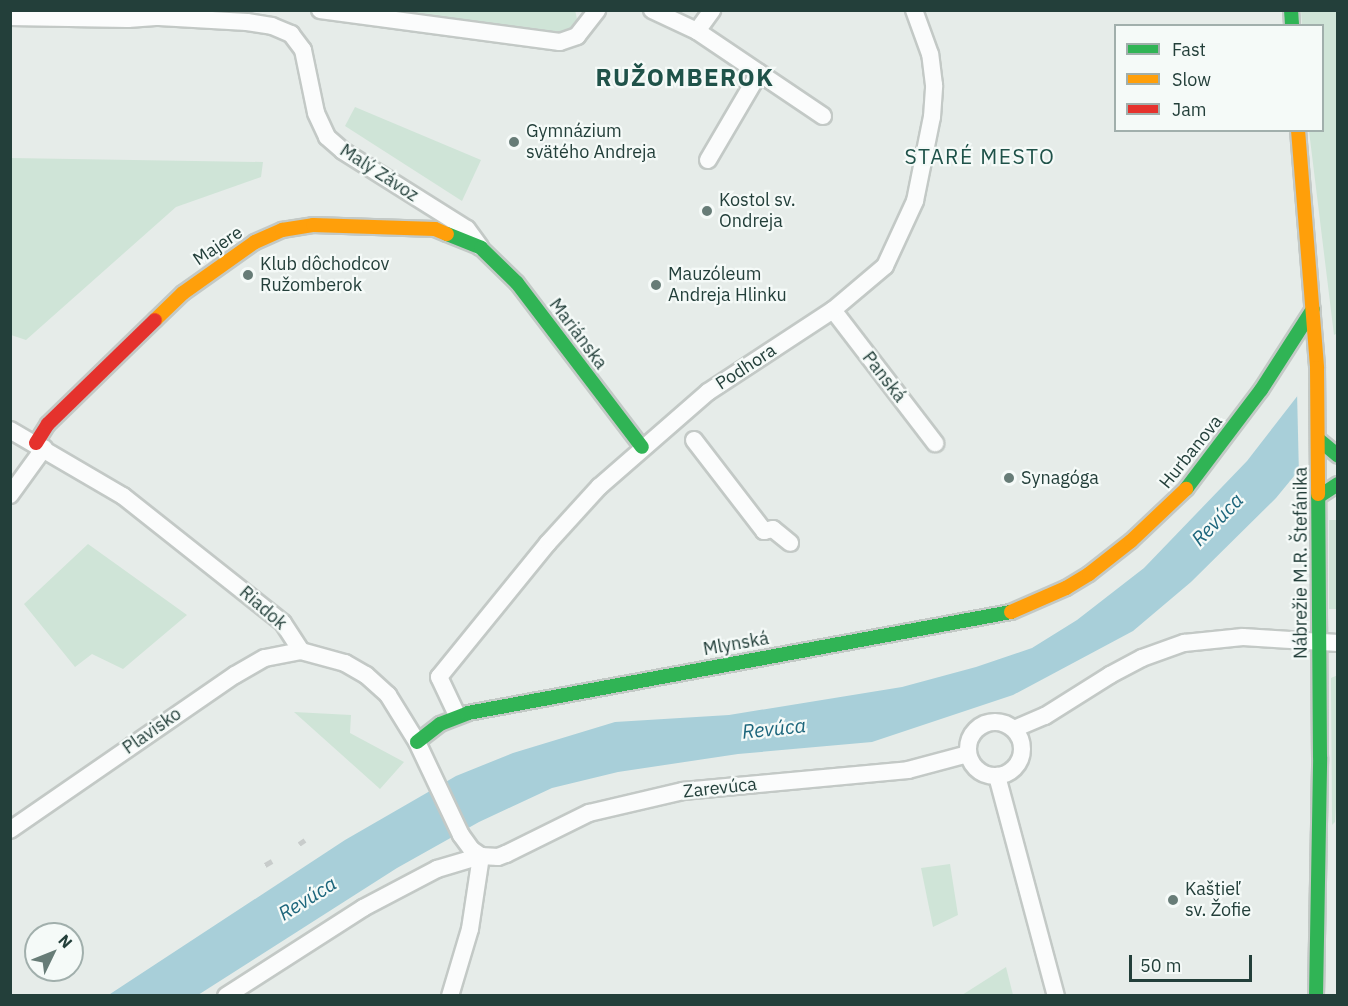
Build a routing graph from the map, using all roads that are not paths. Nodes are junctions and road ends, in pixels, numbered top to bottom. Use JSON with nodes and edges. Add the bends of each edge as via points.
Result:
{"nodes":[{"id":1,"x":320,"y":10,"type":"edge"},
{"id":2,"x":597,"y":10,"type":"edge"},
{"id":3,"x":652,"y":10,"type":"edge"},
{"id":4,"x":712,"y":10,"type":"edge"},
{"id":5,"x":914,"y":10,"type":"edge"},
{"id":6,"x":160,"y":14,"type":"edge"},
{"id":7,"x":10,"y":17,"type":"edge"},
{"id":8,"x":697,"y":31,"type":"junction"},
{"id":9,"x":759,"y":73,"type":"junction"},
{"id":10,"x":823,"y":116,"type":"dead end"},
{"id":11,"x":1298,"y":132,"type":"edge"},
{"id":12,"x":708,"y":160,"type":"dead end"},
{"id":13,"x":481,"y":248,"type":"junction"},
{"id":14,"x":1313,"y":309,"type":"junction"},
{"id":15,"x":833,"y":310,"type":"junction"},
{"id":16,"x":676,"y":419,"type":"junction"},
{"id":17,"x":10,"y":430,"type":"edge"},
{"id":18,"x":935,"y":443,"type":"dead end"},
{"id":19,"x":40,"y":446,"type":"junction"},
{"id":20,"x":642,"y":447,"type":"junction"},
{"id":21,"x":1321,"y":448,"type":"junction"},
{"id":22,"x":1338,"y":456,"type":"edge"},
{"id":23,"x":1338,"y":484,"type":"edge"},
{"id":24,"x":10,"y":495,"type":"edge"},
{"id":25,"x":1318,"y":497,"type":"junction"},
{"id":26,"x":790,"y":543,"type":"dead end"},
{"id":27,"x":1066,"y":588,"type":"joint"},
{"id":28,"x":1319,"y":642,"type":"junction"},
{"id":29,"x":1338,"y":643,"type":"edge"},
{"id":30,"x":301,"y":651,"type":"junction"},
{"id":31,"x":457,"y":715,"type":"junction"},
{"id":32,"x":1014,"y":729,"type":"junction"},
{"id":33,"x":417,"y":742,"type":"junction"},
{"id":34,"x":968,"y":754,"type":"junction"},
{"id":35,"x":997,"y":776,"type":"junction"},
{"id":36,"x":10,"y":830,"type":"edge"},
{"id":37,"x":481,"y":856,"type":"junction"},
{"id":38,"x":226,"y":996,"type":"edge"},
{"id":39,"x":450,"y":996,"type":"edge"},
{"id":40,"x":1056,"y":996,"type":"edge"},
{"id":41,"x":1316,"y":996,"type":"edge"}],
"edges":[{"from":1,"to":2,"type":"street","via":[[560,42],[577,36]]},
{"from":3,"to":8,"type":"street"},
{"from":4,"to":8,"type":"street"},
{"from":5,"to":15,"type":"street","name":"Podhora","via":[[930,54],[934,85],[915,201],[885,266]]},
{"from":6,"to":7,"type":"street","name":"Malý Závoz"},
{"from":6,"to":13,"type":"street","name":"Malý Závoz","via":[[247,22],[291,34],[303,50],[316,113],[327,137],[467,230]]},
{"from":8,"to":9,"type":"street"},
{"from":9,"to":10,"type":"street"},
{"from":9,"to":12,"type":"street"},
{"from":11,"to":14,"type":"street","name":"Nábrežie M.R. Štefánika"},
{"from":13,"to":19,"type":"street","name":"Majere","via":[[435,229],[324,225],[282,231],[255,242],[183,293],[48,424]]},
{"from":13,"to":20,"type":"street","name":"Mariánska","via":[[517,283]]},
{"from":14,"to":21,"type":"street","name":"Nábrežie M.R. Štefánika"},
{"from":14,"to":27,"type":"street","name":"Hurbanova","via":[[1222,445],[1179,498],[1131,542]]},
{"from":15,"to":16,"type":"street","name":"Podhora","via":[[708,392]]},
{"from":15,"to":18,"type":"street","name":"Panská"},
{"from":16,"to":20,"type":"street","name":"Podhora"},
{"from":16,"to":26,"type":"street","via":[[764,531],[773,529]]},
{"from":17,"to":19,"type":"street","name":"Riadok"},
{"from":19,"to":24,"type":"street"},
{"from":19,"to":30,"type":"street","name":"Riadok","via":[[123,496],[283,623]]},
{"from":20,"to":31,"type":"street","name":"Podhora","via":[[548,543],[440,677]]},
{"from":21,"to":22,"type":"street"},
{"from":21,"to":25,"type":"street","name":"Nábrežie M.R. Štefánika"},
{"from":23,"to":25,"type":"street"},
{"from":25,"to":28,"type":"street","name":"Nábrežie M.R. Štefánika"},
{"from":27,"to":31,"type":"street","name":"Mlynská","via":[[1015,611]]},
{"from":28,"to":29,"type":"street"},
{"from":28,"to":32,"type":"street","via":[[1243,637],[1184,643],[1142,658],[1045,716]]},
{"from":28,"to":41,"type":"street","name":"Nábrežie M.R. Štefánika"},
{"from":30,"to":33,"type":"street","via":[[336,659],[366,675],[394,702]]},
{"from":30,"to":36,"type":"street","name":"Plavisko","via":[[265,658],[235,675]]},
{"from":31,"to":33,"type":"street","name":"Mlynská"},
{"from":32,"to":34,"type":"street","via":[[999,722],[982,725],[971,737]]},
{"from":32,"to":35,"type":"street","via":[[1021,741],[1022,755],[1015,768]]},
{"from":33,"to":37,"type":"street","via":[[461,835]]},
{"from":34,"to":35,"type":"street","via":[[978,771]]},
{"from":34,"to":37,"type":"street","name":"Zarevúca","via":[[908,770],[682,791],[589,813],[506,854]]},
{"from":35,"to":40,"type":"street"},
{"from":37,"to":38,"type":"street","name":"Zarevúca","via":[[437,869],[363,908]]},
{"from":37,"to":39,"type":"street","via":[[470,929]]}]}
